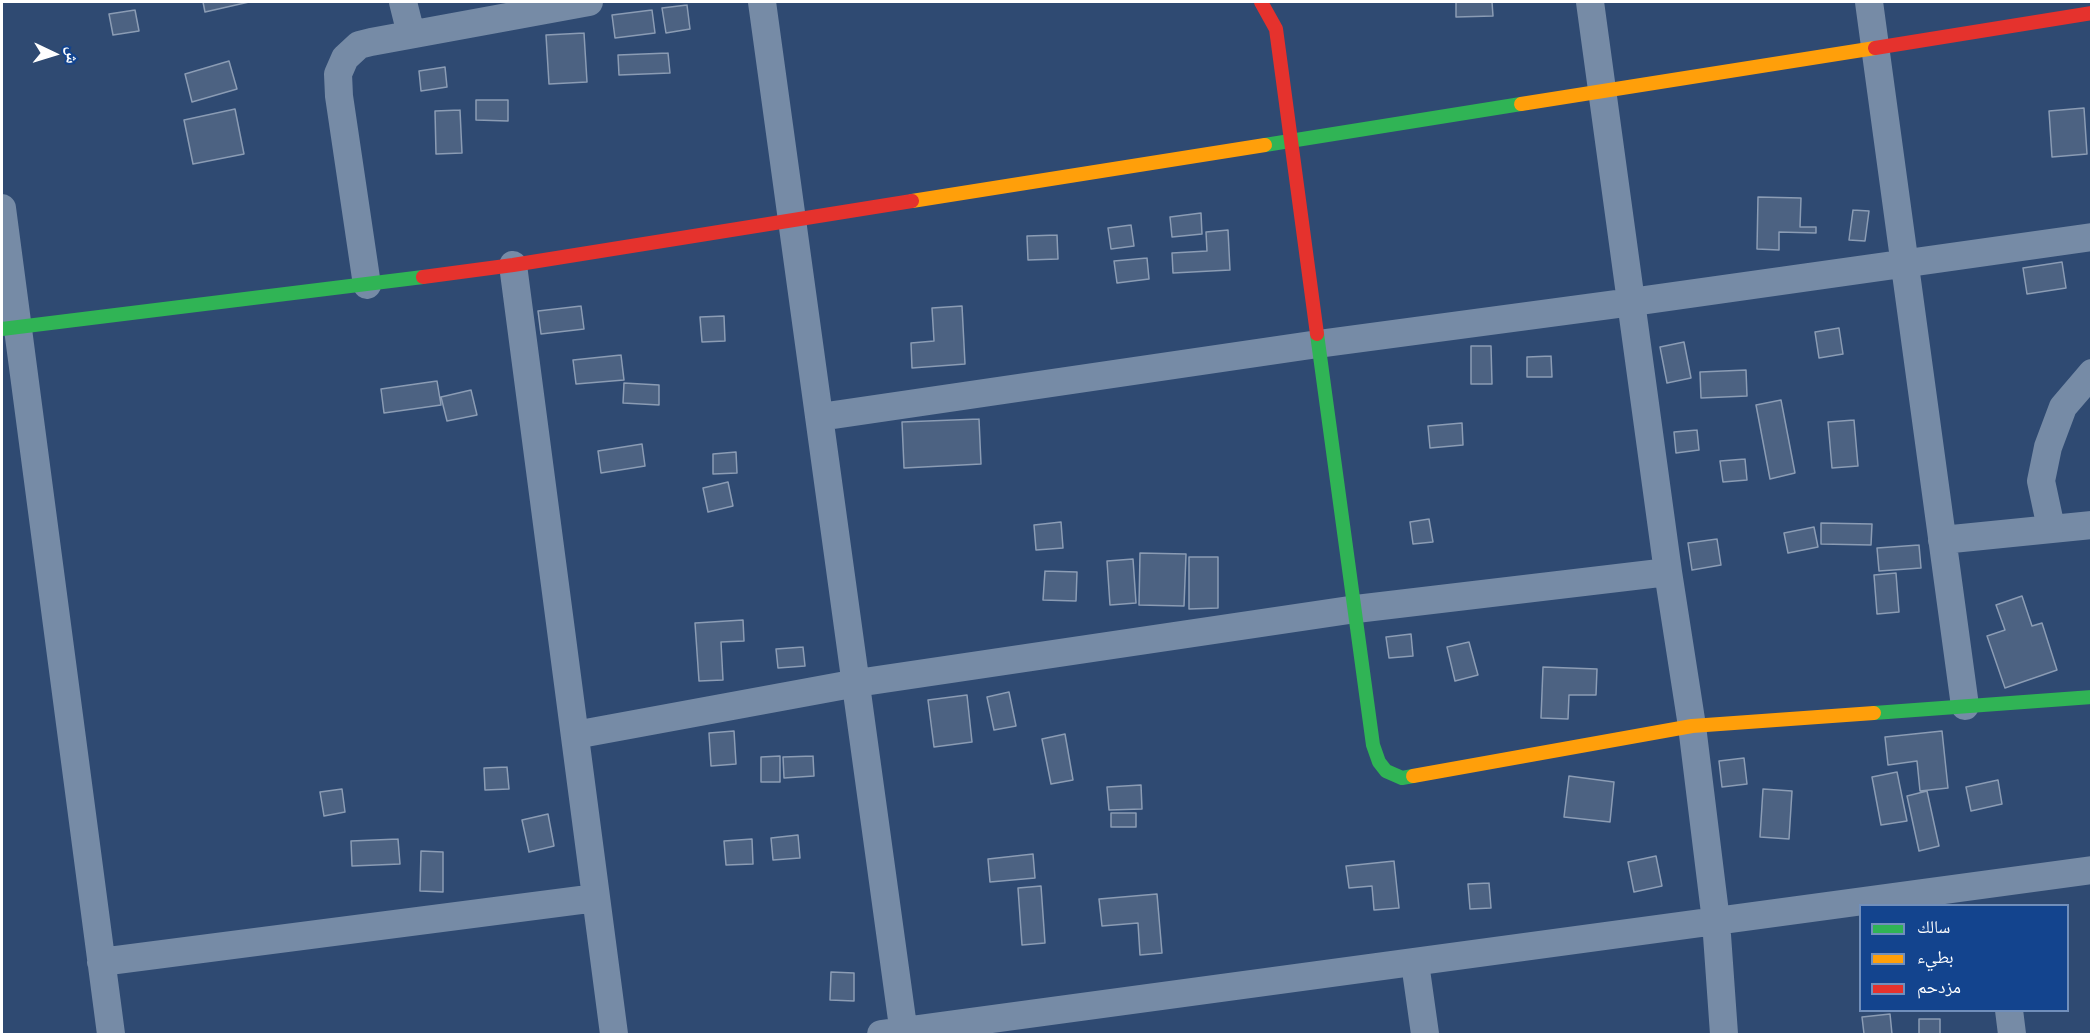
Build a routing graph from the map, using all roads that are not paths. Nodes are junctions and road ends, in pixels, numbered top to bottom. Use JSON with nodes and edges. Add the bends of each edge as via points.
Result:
{"nodes":[{"id":1,"x":404,"y":2,"type":"edge"},
{"id":2,"x":590,"y":2,"type":"edge"},
{"id":3,"x":762,"y":2,"type":"edge"},
{"id":4,"x":1261,"y":2,"type":"edge"},
{"id":5,"x":1590,"y":2,"type":"edge"},
{"id":6,"x":1869,"y":2,"type":"edge"},
{"id":7,"x":2091,"y":13,"type":"edge"},
{"id":8,"x":411,"y":34,"type":"junction"},
{"id":9,"x":1874,"y":48,"type":"junction"},
{"id":10,"x":1604,"y":92,"type":"junction"},
{"id":11,"x":1290,"y":140,"type":"junction"},
{"id":12,"x":2,"y":208,"type":"edge"},
{"id":13,"x":793,"y":220,"type":"junction"},
{"id":14,"x":2091,"y":237,"type":"edge"},
{"id":15,"x":1904,"y":263,"type":"junction"},
{"id":16,"x":513,"y":265,"type":"junction"},
{"id":17,"x":367,"y":285,"type":"junction"},
{"id":18,"x":1632,"y":302,"type":"junction"},
{"id":19,"x":9,"y":328,"type":"edge"},
{"id":20,"x":1318,"y":344,"type":"junction"},
{"id":21,"x":2091,"y":373,"type":"edge"},
{"id":22,"x":820,"y":417,"type":"junction"},
{"id":23,"x":2091,"y":525,"type":"edge"},
{"id":24,"x":2051,"y":528,"type":"junction"},
{"id":25,"x":1942,"y":540,"type":"junction"},
{"id":26,"x":1668,"y":572,"type":"junction"},
{"id":27,"x":1356,"y":609,"type":"junction"},
{"id":28,"x":857,"y":683,"type":"junction"},
{"id":29,"x":2091,"y":698,"type":"edge"},
{"id":30,"x":1965,"y":706,"type":"junction"},
{"id":31,"x":1692,"y":726,"type":"junction"},
{"id":32,"x":575,"y":735,"type":"junction"},
{"id":33,"x":2091,"y":870,"type":"edge"},
{"id":34,"x":1992,"y":894,"type":"edge"},
{"id":35,"x":596,"y":898,"type":"junction"},
{"id":36,"x":1890,"y":904,"type":"edge"},
{"id":37,"x":1859,"y":907,"type":"edge"},
{"id":38,"x":1716,"y":921,"type":"junction"},
{"id":39,"x":101,"y":962,"type":"junction"},
{"id":40,"x":1415,"y":963,"type":"junction"},
{"id":41,"x":2009,"y":1012,"type":"edge"},
{"id":42,"x":896,"y":1034,"type":"edge"},
{"id":43,"x":111,"y":1035,"type":"edge"},
{"id":44,"x":614,"y":1035,"type":"edge"},
{"id":45,"x":1425,"y":1035,"type":"edge"},
{"id":46,"x":1724,"y":1035,"type":"edge"},
{"id":47,"x":2012,"y":1035,"type":"edge"}],
"edges":[{"from":1,"to":8,"type":"street"},
{"from":2,"to":8,"type":"street"},
{"from":3,"to":13,"type":"street"},
{"from":4,"to":11,"type":"street","via":[[1276,29]]},
{"from":5,"to":10,"type":"street"},
{"from":6,"to":9,"type":"street"},
{"from":7,"to":9,"type":"street"},
{"from":8,"to":17,"type":"street","via":[[359,45],[345,58],[338,74]]},
{"from":9,"to":10,"type":"street"},
{"from":9,"to":15,"type":"street"},
{"from":10,"to":11,"type":"street"},
{"from":10,"to":18,"type":"street"},
{"from":11,"to":13,"type":"street"},
{"from":11,"to":20,"type":"street"},
{"from":12,"to":19,"type":"street"},
{"from":13,"to":16,"type":"street"},
{"from":13,"to":22,"type":"street"},
{"from":14,"to":15,"type":"street"},
{"from":15,"to":18,"type":"street"},
{"from":15,"to":25,"type":"street"},
{"from":16,"to":17,"type":"street"},
{"from":16,"to":32,"type":"street"},
{"from":17,"to":19,"type":"street"},
{"from":18,"to":20,"type":"street"},
{"from":18,"to":26,"type":"street"},
{"from":19,"to":39,"type":"street"},
{"from":20,"to":22,"type":"street"},
{"from":20,"to":27,"type":"street"},
{"from":21,"to":24,"type":"street","via":[[2063,407],[2048,447],[2041,481]]},
{"from":22,"to":28,"type":"street"},
{"from":23,"to":24,"type":"street"},
{"from":24,"to":25,"type":"street"},
{"from":25,"to":30,"type":"street"},
{"from":26,"to":27,"type":"street"},
{"from":26,"to":31,"type":"street"},
{"from":27,"to":28,"type":"street"},
{"from":27,"to":31,"type":"street","via":[[1373,745],[1386,771],[1402,778]]},
{"from":28,"to":32,"type":"street"},
{"from":28,"to":42,"type":"street"},
{"from":29,"to":30,"type":"street"},
{"from":30,"to":31,"type":"street"},
{"from":31,"to":38,"type":"street"},
{"from":32,"to":35,"type":"street"},
{"from":33,"to":34,"type":"street"},
{"from":34,"to":36,"type":"street"},
{"from":35,"to":39,"type":"street"},
{"from":35,"to":44,"type":"street"},
{"from":37,"to":38,"type":"street"},
{"from":38,"to":40,"type":"street"},
{"from":38,"to":46,"type":"street"},
{"from":39,"to":43,"type":"street"},
{"from":40,"to":42,"type":"street"},
{"from":40,"to":45,"type":"street"},
{"from":41,"to":47,"type":"street"}]}
